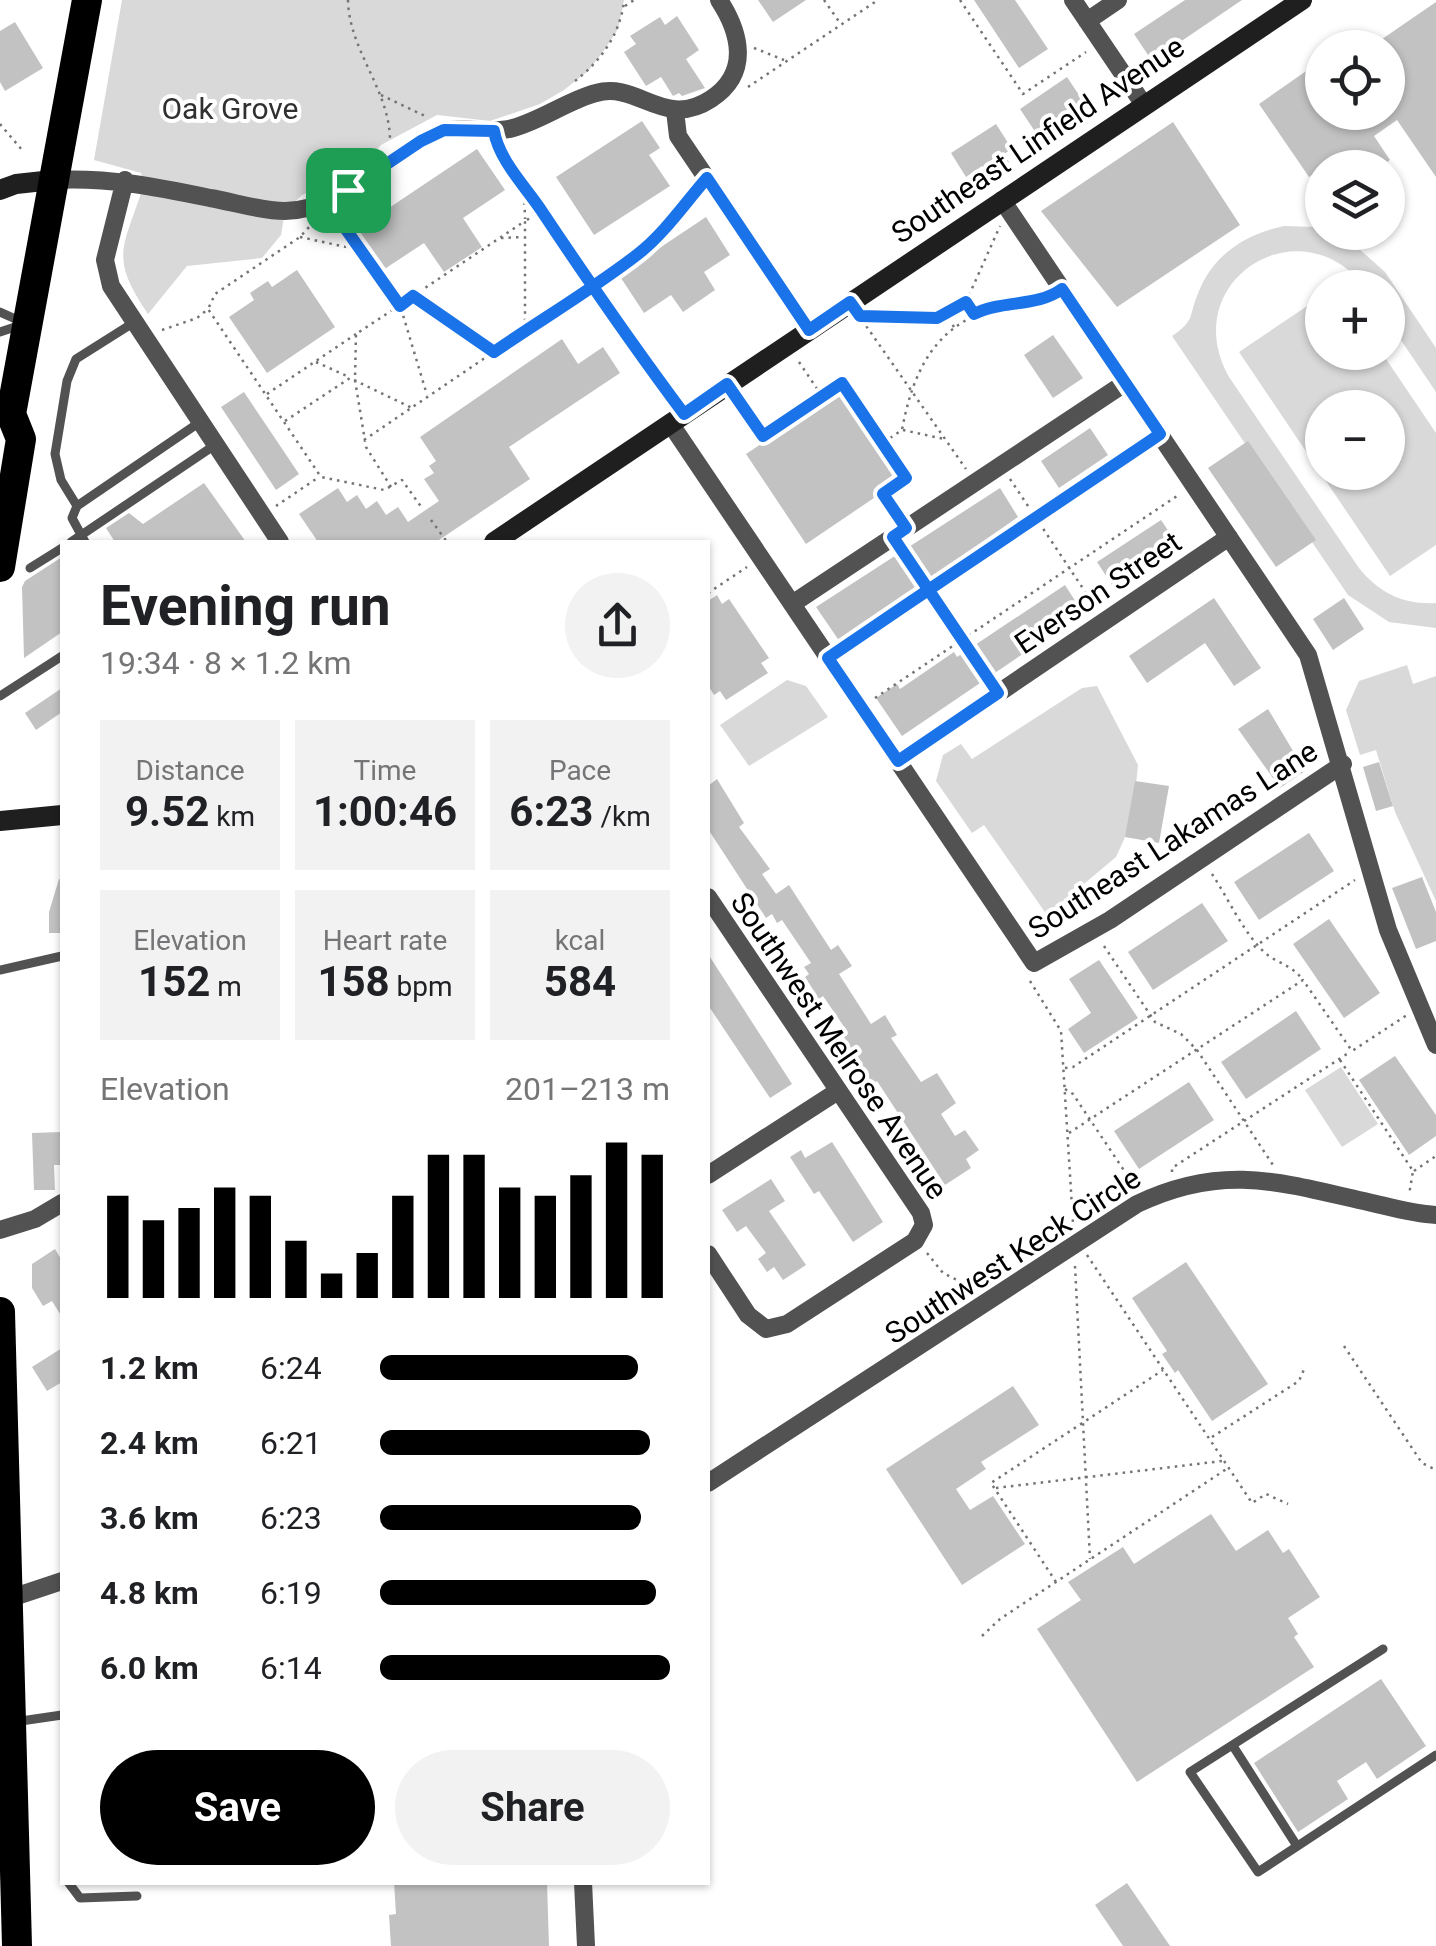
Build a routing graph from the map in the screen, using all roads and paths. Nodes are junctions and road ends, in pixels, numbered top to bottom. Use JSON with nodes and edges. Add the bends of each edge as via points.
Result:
{"nodes":[{"id":1,"x":87,"y":0,"type":"edge"},
{"id":2,"x":348,"y":0,"type":"edge"},
{"id":3,"x":624,"y":0,"type":"edge"},
{"id":4,"x":634,"y":0,"type":"edge"},
{"id":5,"x":718,"y":0,"type":"edge"},
{"id":6,"x":824,"y":0,"type":"edge"},
{"id":7,"x":878,"y":0,"type":"edge"},
{"id":8,"x":960,"y":0,"type":"edge"},
{"id":9,"x":1073,"y":0,"type":"edge"},
{"id":10,"x":1118,"y":0,"type":"edge"},
{"id":11,"x":1302,"y":0,"type":"edge"},
{"id":12,"x":624,"y":6,"type":"junction"},
{"id":13,"x":1087,"y":21,"type":"junction"},
{"id":14,"x":841,"y":24,"type":"junction"},
{"id":15,"x":1101,"y":42,"type":"junction"},
{"id":16,"x":739,"y":50,"type":"junction"},
{"id":17,"x":787,"y":61,"type":"junction"},
{"id":18,"x":380,"y":95,"type":"junction"},
{"id":19,"x":714,"y":98,"type":"junction"},
{"id":20,"x":1144,"y":105,"type":"junction"},
{"id":21,"x":559,"y":112,"type":"junction"},
{"id":22,"x":676,"y":112,"type":"junction"},
{"id":23,"x":0,"y":124,"type":"edge"},
{"id":24,"x":444,"y":130,"type":"junction"},
{"id":25,"x":494,"y":131,"type":"junction"},
{"id":26,"x":22,"y":150,"type":"dead end"},
{"id":27,"x":393,"y":160,"type":"junction"},
{"id":28,"x":707,"y":178,"type":"junction"},
{"id":29,"x":53,"y":180,"type":"junction"},
{"id":30,"x":125,"y":180,"type":"junction"},
{"id":31,"x":524,"y":184,"type":"junction"},
{"id":32,"x":0,"y":190,"type":"edge"},
{"id":33,"x":326,"y":201,"type":"junction"},
{"id":34,"x":1007,"y":208,"type":"junction"},
{"id":35,"x":541,"y":209,"type":"junction"},
{"id":36,"x":526,"y":220,"type":"junction"},
{"id":37,"x":300,"y":237,"type":"junction"},
{"id":38,"x":525,"y":237,"type":"junction"},
{"id":39,"x":500,"y":238,"type":"junction"},
{"id":40,"x":360,"y":250,"type":"junction"},
{"id":41,"x":592,"y":285,"type":"junction"},
{"id":42,"x":1062,"y":289,"type":"junction"},
{"id":43,"x":413,"y":296,"type":"junction"},
{"id":44,"x":966,"y":302,"type":"junction"},
{"id":45,"x":400,"y":306,"type":"junction"},
{"id":46,"x":208,"y":309,"type":"junction"},
{"id":47,"x":974,"y":314,"type":"junction"},
{"id":48,"x":946,"y":315,"type":"junction"},
{"id":49,"x":9,"y":322,"type":"edge"},
{"id":50,"x":133,"y":322,"type":"junction"},
{"id":51,"x":954,"y":328,"type":"junction"},
{"id":52,"x":525,"y":330,"type":"junction"},
{"id":53,"x":809,"y":330,"type":"junction"},
{"id":54,"x":356,"y":334,"type":"junction"},
{"id":55,"x":145,"y":341,"type":"junction"},
{"id":56,"x":787,"y":344,"type":"junction"},
{"id":57,"x":494,"y":352,"type":"junction"},
{"id":58,"x":315,"y":362,"type":"junction"},
{"id":59,"x":355,"y":380,"type":"junction"},
{"id":60,"x":1125,"y":383,"type":"junction"},
{"id":61,"x":727,"y":384,"type":"junction"},
{"id":62,"x":910,"y":389,"type":"junction"},
{"id":63,"x":266,"y":395,"type":"junction"},
{"id":64,"x":822,"y":396,"type":"junction"},
{"id":65,"x":427,"y":397,"type":"junction"},
{"id":66,"x":412,"y":408,"type":"junction"},
{"id":67,"x":677,"y":418,"type":"junction"},
{"id":68,"x":6,"y":420,"type":"edge"},
{"id":69,"x":200,"y":422,"type":"junction"},
{"id":70,"x":284,"y":422,"type":"junction"},
{"id":71,"x":902,"y":430,"type":"junction"},
{"id":72,"x":1160,"y":434,"type":"junction"},
{"id":73,"x":945,"y":439,"type":"junction"},
{"id":74,"x":364,"y":440,"type":"junction"},
{"id":75,"x":882,"y":443,"type":"junction"},
{"id":76,"x":215,"y":445,"type":"junction"},
{"id":77,"x":1001,"y":465,"type":"junction"},
{"id":78,"x":320,"y":476,"type":"junction"},
{"id":79,"x":975,"y":482,"type":"junction"},
{"id":80,"x":1194,"y":484,"type":"junction"},
{"id":81,"x":392,"y":488,"type":"junction"},
{"id":82,"x":78,"y":506,"type":"junction"},
{"id":83,"x":422,"y":508,"type":"dead end"},
{"id":84,"x":262,"y":515,"type":"junction"},
{"id":85,"x":1036,"y":518,"type":"junction"},
{"id":86,"x":431,"y":520,"type":"dead end"},
{"id":87,"x":899,"y":533,"type":"junction"},
{"id":88,"x":1229,"y":537,"type":"junction"},
{"id":89,"x":83,"y":539,"type":"edge"},
{"id":90,"x":275,"y":540,"type":"edge"},
{"id":91,"x":446,"y":540,"type":"edge"},
{"id":92,"x":497,"y":540,"type":"edge"},
{"id":93,"x":60,"y":549,"type":"edge"},
{"id":94,"x":760,"y":558,"type":"junction"},
{"id":95,"x":15,"y":567,"type":"edge"},
{"id":96,"x":1069,"y":568,"type":"junction"},
{"id":97,"x":928,"y":590,"type":"junction"},
{"id":98,"x":710,"y":592,"type":"edge"},
{"id":99,"x":792,"y":604,"type":"junction"},
{"id":100,"x":1105,"y":621,"type":"junction"},
{"id":101,"x":962,"y":640,"type":"junction"},
{"id":102,"x":60,"y":657,"type":"edge"},
{"id":103,"x":828,"y":658,"type":"junction"},
{"id":104,"x":998,"y":693,"type":"junction"},
{"id":105,"x":0,"y":696,"type":"edge"},
{"id":106,"x":861,"y":707,"type":"junction"},
{"id":107,"x":898,"y":761,"type":"junction"},
{"id":108,"x":1343,"y":764,"type":"junction"},
{"id":109,"x":60,"y":815,"type":"edge"},
{"id":110,"x":0,"y":820,"type":"edge"},
{"id":111,"x":1202,"y":858,"type":"junction"},
{"id":112,"x":1371,"y":876,"type":"junction"},
{"id":113,"x":710,"y":900,"type":"edge"},
{"id":114,"x":1092,"y":928,"type":"junction"},
{"id":115,"x":1258,"y":945,"type":"junction"},
{"id":116,"x":60,"y":956,"type":"edge"},
{"id":117,"x":0,"y":970,"type":"edge"},
{"id":118,"x":1303,"y":980,"type":"junction"},
{"id":119,"x":1419,"y":1010,"type":"junction"},
{"id":120,"x":1150,"y":1016,"type":"junction"},
{"id":121,"x":1436,"y":1045,"type":"edge"},
{"id":122,"x":1197,"y":1050,"type":"junction"},
{"id":123,"x":1352,"y":1052,"type":"junction"},
{"id":124,"x":1340,"y":1059,"type":"junction"},
{"id":125,"x":1063,"y":1068,"type":"dead end"},
{"id":126,"x":1064,"y":1089,"type":"dead end"},
{"id":127,"x":838,"y":1091,"type":"junction"},
{"id":128,"x":1092,"y":1120,"type":"junction"},
{"id":129,"x":1244,"y":1122,"type":"junction"},
{"id":130,"x":1067,"y":1133,"type":"dead end"},
{"id":131,"x":1436,"y":1156,"type":"edge"},
{"id":132,"x":1413,"y":1172,"type":"junction"},
{"id":133,"x":710,"y":1175,"type":"edge"},
{"id":134,"x":1271,"y":1181,"type":"junction"},
{"id":135,"x":1174,"y":1186,"type":"junction"},
{"id":136,"x":1137,"y":1204,"type":"junction"},
{"id":137,"x":60,"y":1209,"type":"edge"},
{"id":138,"x":1406,"y":1210,"type":"junction"},
{"id":139,"x":1436,"y":1214,"type":"edge"},
{"id":140,"x":0,"y":1230,"type":"edge"},
{"id":141,"x":920,"y":1233,"type":"junction"},
{"id":142,"x":1074,"y":1245,"type":"junction"},
{"id":143,"x":710,"y":1257,"type":"edge"},
{"id":144,"x":986,"y":1303,"type":"junction"},
{"id":145,"x":0,"y":1312,"type":"edge"},
{"id":146,"x":1344,"y":1346,"type":"dead end"},
{"id":147,"x":1306,"y":1367,"type":"dead end"},
{"id":148,"x":1164,"y":1369,"type":"junction"},
{"id":149,"x":1,"y":1398,"type":"edge"},
{"id":150,"x":1210,"y":1438,"type":"junction"},
{"id":151,"x":1225,"y":1461,"type":"junction"},
{"id":152,"x":1229,"y":1467,"type":"junction"},
{"id":153,"x":1436,"y":1470,"type":"edge"},
{"id":154,"x":710,"y":1482,"type":"edge"},
{"id":155,"x":995,"y":1488,"type":"junction"},
{"id":156,"x":1288,"y":1504,"type":"dead end"},
{"id":157,"x":60,"y":1582,"type":"edge"},
{"id":158,"x":1056,"y":1582,"type":"junction"},
{"id":159,"x":8,"y":1599,"type":"junction"},
{"id":160,"x":982,"y":1636,"type":"dead end"},
{"id":161,"x":1383,"y":1650,"type":"dead end"},
{"id":162,"x":60,"y":1715,"type":"edge"},
{"id":163,"x":12,"y":1723,"type":"junction"},
{"id":164,"x":1232,"y":1746,"type":"junction"},
{"id":165,"x":1436,"y":1755,"type":"edge"},
{"id":166,"x":1297,"y":1846,"type":"junction"},
{"id":167,"x":70,"y":1885,"type":"edge"},
{"id":168,"x":583,"y":1885,"type":"edge"},
{"id":169,"x":137,"y":1896,"type":"dead end"},
{"id":170,"x":18,"y":1946,"type":"edge"},
{"id":171,"x":586,"y":1946,"type":"edge"}],
"edges":[{"from":1,"to":29,"type":"highway"},
{"from":2,"to":18,"type":"path","via":[[358,48]]},
{"from":3,"to":12,"type":"path"},
{"from":4,"to":12,"type":"path"},
{"from":5,"to":16,"type":"street","via":[[736,27]]},
{"from":6,"to":14,"type":"path"},
{"from":7,"to":14,"type":"path"},
{"from":8,"to":15,"type":"path","via":[[1023,94]]},
{"from":9,"to":13,"type":"street"},
{"from":10,"to":13,"type":"street"},
{"from":11,"to":20,"type":"street","name":"Southeast Linfield Avenue"},
{"from":12,"to":21,"type":"path","via":[[605,50],[564,90]]},
{"from":13,"to":15,"type":"street"},
{"from":14,"to":17,"type":"path"},
{"from":15,"to":20,"type":"street"},
{"from":16,"to":17,"type":"path","via":[[750,46]]},
{"from":16,"to":19,"type":"street","via":[[732,75]]},
{"from":17,"to":19,"type":"path","via":[[740,93]]},
{"from":18,"to":24,"type":"path"},
{"from":18,"to":27,"type":"path"},
{"from":19,"to":22,"type":"street"},
{"from":20,"to":34,"type":"street","name":"Southeast Linfield Avenue"},
{"from":21,"to":22,"type":"street","via":[[615,91]]},
{"from":21,"to":25,"type":"street"},
{"from":22,"to":28,"type":"street","via":[[678,136]]},
{"from":23,"to":26,"type":"path"},
{"from":24,"to":25,"type":"street"},
{"from":24,"to":27,"type":"street"},
{"from":25,"to":31,"type":"path"},
{"from":27,"to":33,"type":"street"},
{"from":28,"to":41,"type":"path","via":[[640,252]]},
{"from":28,"to":53,"type":"street"},
{"from":29,"to":30,"type":"street"},
{"from":29,"to":32,"type":"street"},
{"from":29,"to":49,"type":"highway"},
{"from":30,"to":33,"type":"street","via":[[285,211]]},
{"from":30,"to":50,"type":"street","via":[[105,260],[110,286]]},
{"from":31,"to":35,"type":"path"},
{"from":31,"to":36,"type":"path"},
{"from":33,"to":37,"type":"path"},
{"from":33,"to":40,"type":"path"},
{"from":34,"to":42,"type":"street"},
{"from":34,"to":44,"type":"path"},
{"from":34,"to":53,"type":"street","name":"Southeast Linfield Avenue"},
{"from":35,"to":36,"type":"path"},
{"from":35,"to":41,"type":"path"},
{"from":36,"to":38,"type":"path"},
{"from":36,"to":39,"type":"path"},
{"from":37,"to":40,"type":"path"},
{"from":37,"to":46,"type":"path","via":[[216,294]]},
{"from":38,"to":39,"type":"path"},
{"from":38,"to":52,"type":"path"},
{"from":39,"to":43,"type":"path"},
{"from":40,"to":45,"type":"path"},
{"from":41,"to":52,"type":"path"},
{"from":41,"to":67,"type":"path"},
{"from":42,"to":47,"type":"path"},
{"from":42,"to":60,"type":"street"},
{"from":43,"to":45,"type":"path"},
{"from":43,"to":57,"type":"path"},
{"from":44,"to":47,"type":"path"},
{"from":44,"to":48,"type":"path"},
{"from":45,"to":54,"type":"path"},
{"from":45,"to":65,"type":"path"},
{"from":46,"to":55,"type":"path"},
{"from":46,"to":63,"type":"path"},
{"from":47,"to":51,"type":"path"},
{"from":48,"to":51,"type":"path"},
{"from":48,"to":62,"type":"path","via":[[860,316]]},
{"from":49,"to":68,"type":"highway"},
{"from":50,"to":55,"type":"street"},
{"from":50,"to":82,"type":"lane","via":[[76,359],[67,381],[55,454],[61,480]]},
{"from":51,"to":62,"type":"path","via":[[932,349]]},
{"from":52,"to":57,"type":"path"},
{"from":53,"to":56,"type":"street","name":"Southeast Linfield Avenue"},
{"from":54,"to":58,"type":"path"},
{"from":54,"to":59,"type":"path"},
{"from":55,"to":69,"type":"street"},
{"from":56,"to":61,"type":"street","name":"Southeast Linfield Avenue"},
{"from":56,"to":64,"type":"path"},
{"from":57,"to":65,"type":"path"},
{"from":58,"to":59,"type":"path"},
{"from":58,"to":63,"type":"path"},
{"from":59,"to":66,"type":"path"},
{"from":59,"to":70,"type":"path"},
{"from":59,"to":74,"type":"path"},
{"from":60,"to":72,"type":"street"},
{"from":60,"to":77,"type":"street"},
{"from":61,"to":64,"type":"path","via":[[763,436]]},
{"from":61,"to":67,"type":"street","name":"Southeast Linfield Avenue"},
{"from":62,"to":71,"type":"path"},
{"from":62,"to":73,"type":"path"},
{"from":63,"to":70,"type":"path"},
{"from":64,"to":75,"type":"path","via":[[842,383]]},
{"from":65,"to":66,"type":"path"},
{"from":66,"to":74,"type":"path"},
{"from":67,"to":92,"type":"street","name":"Southeast Linfield Avenue"},
{"from":67,"to":94,"type":"street"},
{"from":68,"to":95,"type":"highway","via":[[21,438]]},
{"from":69,"to":76,"type":"street"},
{"from":69,"to":82,"type":"lane"},
{"from":70,"to":78,"type":"path"},
{"from":71,"to":73,"type":"path"},
{"from":71,"to":75,"type":"path"},
{"from":72,"to":80,"type":"street"},
{"from":72,"to":85,"type":"path"},
{"from":73,"to":79,"type":"path"},
{"from":74,"to":81,"type":"path"},
{"from":75,"to":87,"type":"path","via":[[906,478],[883,494]]},
{"from":76,"to":84,"type":"street"},
{"from":76,"to":89,"type":"lane"},
{"from":77,"to":79,"type":"street"},
{"from":77,"to":85,"type":"path"},
{"from":78,"to":81,"type":"path"},
{"from":78,"to":84,"type":"path"},
{"from":79,"to":87,"type":"street"},
{"from":80,"to":88,"type":"street"},
{"from":80,"to":96,"type":"path"},
{"from":81,"to":83,"type":"path","via":[[402,480]]},
{"from":82,"to":89,"type":"lane","via":[[72,518]]},
{"from":84,"to":90,"type":"street"},
{"from":85,"to":96,"type":"path"},
{"from":85,"to":97,"type":"path"},
{"from":86,"to":91,"type":"path"},
{"from":87,"to":97,"type":"path"},
{"from":87,"to":99,"type":"street"},
{"from":88,"to":100,"type":"street","name":"Everson Street"},
{"from":88,"to":108,"type":"street","via":[[1308,655]]},
{"from":93,"to":95,"type":"lane"},
{"from":94,"to":98,"type":"path"},
{"from":94,"to":99,"type":"street"},
{"from":96,"to":100,"type":"path"},
{"from":96,"to":101,"type":"path"},
{"from":97,"to":101,"type":"path"},
{"from":97,"to":103,"type":"path"},
{"from":99,"to":103,"type":"street"},
{"from":100,"to":104,"type":"street","name":"Everson Street"},
{"from":101,"to":104,"type":"path"},
{"from":101,"to":106,"type":"path"},
{"from":102,"to":105,"type":"lane"},
{"from":103,"to":106,"type":"street"},
{"from":104,"to":107,"type":"street","name":"Everson Street"},
{"from":106,"to":107,"type":"street"},
{"from":107,"to":114,"type":"street","name":"Southeast Lakamas Lane","via":[[1034,963]]},
{"from":108,"to":111,"type":"street","name":"Southeast Lakamas Lane"},
{"from":108,"to":112,"type":"street"},
{"from":109,"to":110,"type":"street"},
{"from":111,"to":114,"type":"street","name":"Southeast Lakamas Lane"},
{"from":111,"to":115,"type":"path"},
{"from":112,"to":115,"type":"path","via":[[1354,880]]},
{"from":112,"to":119,"type":"street"},
{"from":113,"to":127,"type":"street","name":"Southwest Melrose Avenue"},
{"from":114,"to":120,"type":"path"},
{"from":115,"to":118,"type":"path"},
{"from":115,"to":120,"type":"path"},
{"from":116,"to":117,"type":"lane"},
{"from":118,"to":122,"type":"path"},
{"from":118,"to":123,"type":"path"},
{"from":119,"to":121,"type":"street"},
{"from":119,"to":123,"type":"path"},
{"from":120,"to":122,"type":"path"},
{"from":120,"to":125,"type":"path"},
{"from":122,"to":128,"type":"path"},
{"from":122,"to":129,"type":"path"},
{"from":123,"to":124,"type":"path"},
{"from":124,"to":129,"type":"path"},
{"from":124,"to":132,"type":"path"},
{"from":126,"to":128,"type":"path"},
{"from":127,"to":133,"type":"street"},
{"from":127,"to":141,"type":"street","name":"Southwest Melrose Avenue","via":[[921,1213]]},
{"from":128,"to":130,"type":"path"},
{"from":128,"to":136,"type":"path","via":[[1135,1186]]},
{"from":129,"to":134,"type":"path","via":[[1274,1167]]},
{"from":129,"to":135,"type":"path","via":[[1172,1168]]},
{"from":131,"to":132,"type":"path"},
{"from":132,"to":138,"type":"path"},
{"from":134,"to":135,"type":"street","name":"Southwest Keck Circle","via":[[1208,1179]]},
{"from":134,"to":138,"type":"street","name":"Southwest Keck Circle"},
{"from":135,"to":136,"type":"street","name":"Southwest Keck Circle"},
{"from":136,"to":142,"type":"street","name":"Southwest Keck Circle"},
{"from":137,"to":140,"type":"street"},
{"from":138,"to":139,"type":"street","name":"Southwest Keck Circle"},
{"from":141,"to":143,"type":"street","via":[[788,1324],[766,1330],[748,1316]]},
{"from":141,"to":144,"type":"path","via":[[944,1274],[979,1291]]},
{"from":142,"to":144,"type":"street","name":"Southwest Keck Circle"},
{"from":142,"to":148,"type":"path","via":[[1090,1258]]},
{"from":144,"to":154,"type":"street","name":"Southwest Keck Circle"},
{"from":145,"to":149,"type":"highway"},
{"from":146,"to":153,"type":"path","via":[[1422,1463]]},
{"from":147,"to":150,"type":"path","via":[[1299,1380]]},
{"from":148,"to":150,"type":"path"},
{"from":148,"to":155,"type":"path","via":[[991,1483]]},
{"from":149,"to":159,"type":"highway"},
{"from":150,"to":151,"type":"path"},
{"from":151,"to":152,"type":"path"},
{"from":151,"to":155,"type":"path"},
{"from":152,"to":156,"type":"path","via":[[1252,1503],[1266,1494]]},
{"from":152,"to":158,"type":"path"},
{"from":155,"to":158,"type":"path"},
{"from":157,"to":159,"type":"street"},
{"from":158,"to":160,"type":"path"},
{"from":159,"to":163,"type":"highway"},
{"from":161,"to":164,"type":"lane"},
{"from":162,"to":163,"type":"lane"},
{"from":163,"to":170,"type":"highway"},
{"from":164,"to":166,"type":"lane"},
{"from":164,"to":166,"type":"lane","via":[[1190,1772],[1258,1872]]},
{"from":165,"to":166,"type":"lane"},
{"from":167,"to":169,"type":"lane","via":[[80,1898]]},
{"from":168,"to":171,"type":"street"}]}
